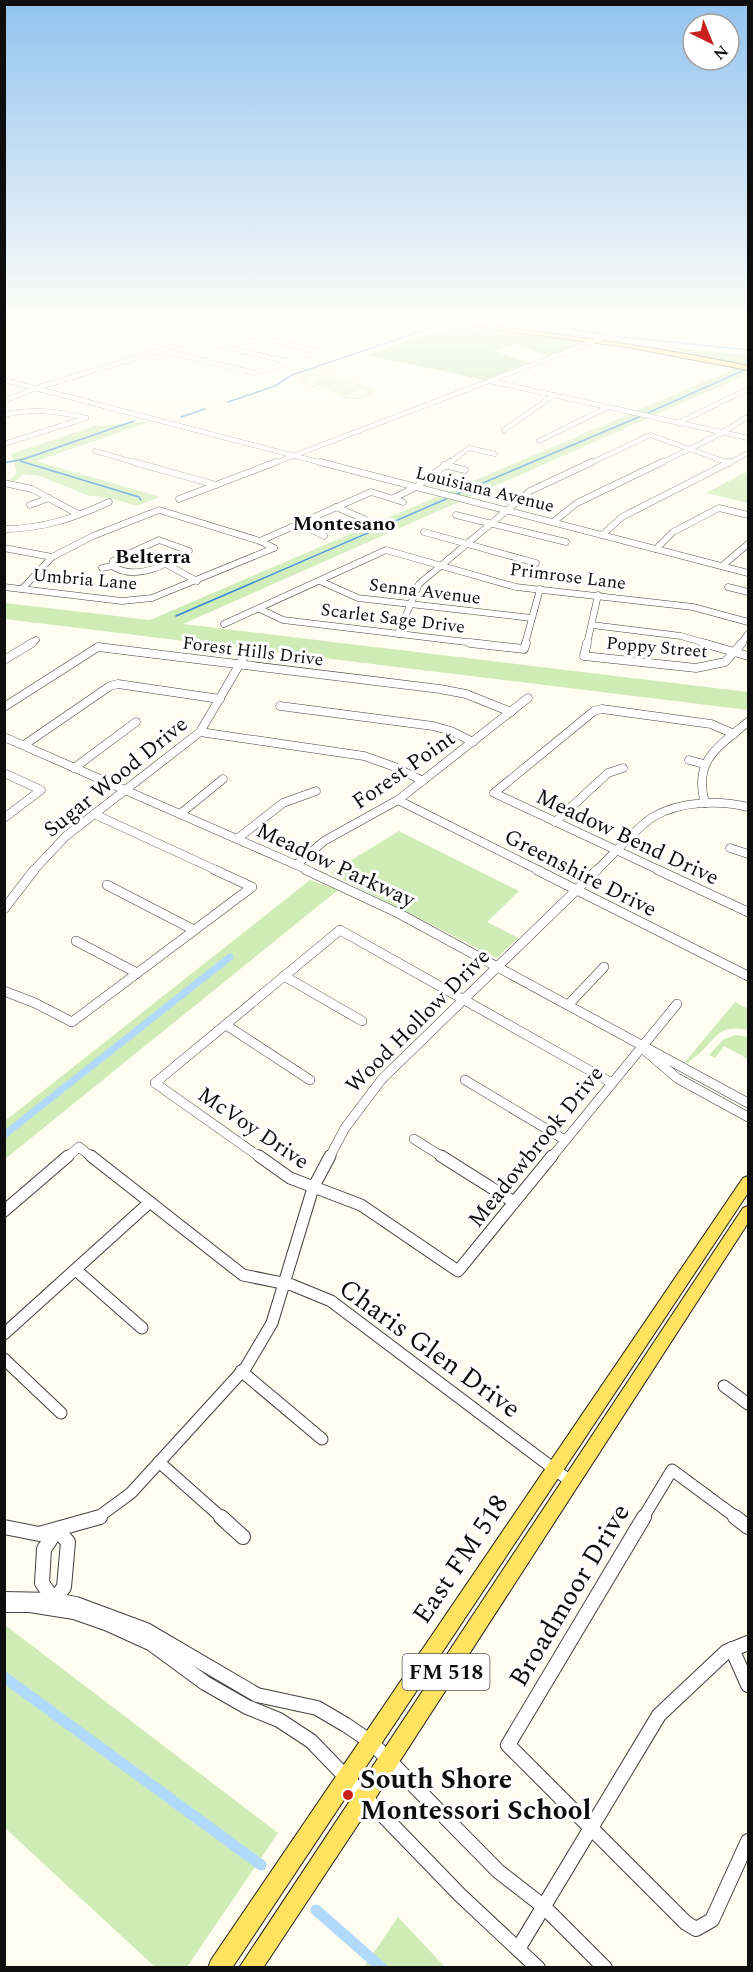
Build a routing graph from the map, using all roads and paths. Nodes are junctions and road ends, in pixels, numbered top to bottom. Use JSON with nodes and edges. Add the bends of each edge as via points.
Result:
{"nodes":[{"id":1,"x":20,"y":411,"type":"edge"},
{"id":2,"x":62,"y":411,"type":"edge"},
{"id":3,"x":124,"y":411,"type":"edge"},
{"id":4,"x":412,"y":411,"type":"edge"},
{"id":5,"x":531,"y":411,"type":"edge"},
{"id":6,"x":602,"y":411,"type":"edge"},
{"id":7,"x":616,"y":411,"type":"edge"},
{"id":8,"x":703,"y":411,"type":"edge"},
{"id":9,"x":4,"y":416,"type":"edge"},
{"id":10,"x":748,"y":418,"type":"edge"},
{"id":11,"x":678,"y":423,"type":"junction"},
{"id":12,"x":35,"y":427,"type":"dead end"},
{"id":13,"x":504,"y":430,"type":"dead end"},
{"id":14,"x":45,"y":432,"type":"junction"},
{"id":15,"x":721,"y":432,"type":"junction"},
{"id":16,"x":748,"y":438,"type":"edge"},
{"id":17,"x":539,"y":441,"type":"dead end"},
{"id":18,"x":4,"y":444,"type":"edge"},
{"id":19,"x":688,"y":449,"type":"junction"},
{"id":20,"x":95,"y":451,"type":"dead end"},
{"id":21,"x":748,"y":453,"type":"edge"},
{"id":22,"x":495,"y":454,"type":"dead end"},
{"id":23,"x":295,"y":456,"type":"junction"},
{"id":24,"x":729,"y":463,"type":"junction"},
{"id":25,"x":444,"y":465,"type":"junction"},
{"id":26,"x":465,"y":471,"type":"dead end"},
{"id":27,"x":4,"y":483,"type":"edge"},
{"id":28,"x":216,"y":485,"type":"junction"},
{"id":29,"x":416,"y":487,"type":"junction"},
{"id":30,"x":49,"y":498,"type":"junction"},
{"id":31,"x":394,"y":498,"type":"junction"},
{"id":32,"x":179,"y":499,"type":"dead end"},
{"id":33,"x":109,"y":502,"type":"dead end"},
{"id":34,"x":403,"y":502,"type":"dead end"},
{"id":35,"x":30,"y":505,"type":"dead end"},
{"id":36,"x":336,"y":507,"type":"junction"},
{"id":37,"x":507,"y":510,"type":"junction"},
{"id":38,"x":78,"y":514,"type":"junction"},
{"id":39,"x":456,"y":515,"type":"dead end"},
{"id":40,"x":748,"y":515,"type":"edge"},
{"id":41,"x":364,"y":519,"type":"dead end"},
{"id":42,"x":553,"y":522,"type":"junction"},
{"id":43,"x":298,"y":523,"type":"junction"},
{"id":44,"x":492,"y":523,"type":"junction"},
{"id":45,"x":4,"y":530,"type":"edge"},
{"id":46,"x":424,"y":532,"type":"dead end"},
{"id":47,"x":602,"y":535,"type":"junction"},
{"id":48,"x":324,"y":536,"type":"dead end"},
{"id":49,"x":260,"y":541,"type":"junction"},
{"id":50,"x":566,"y":542,"type":"dead end"},
{"id":51,"x":467,"y":543,"type":"junction"},
{"id":52,"x":748,"y":544,"type":"edge"},
{"id":53,"x":4,"y":548,"type":"edge"},
{"id":54,"x":656,"y":549,"type":"junction"},
{"id":55,"x":51,"y":557,"type":"junction"},
{"id":56,"x":164,"y":563,"type":"junction"},
{"id":57,"x":536,"y":563,"type":"dead end"},
{"id":58,"x":112,"y":566,"type":"junction"},
{"id":59,"x":440,"y":566,"type":"junction"},
{"id":60,"x":722,"y":566,"type":"junction"},
{"id":61,"x":102,"y":568,"type":"dead end"},
{"id":62,"x":748,"y":573,"type":"edge"},
{"id":63,"x":197,"y":581,"type":"junction"},
{"id":64,"x":320,"y":581,"type":"junction"},
{"id":65,"x":728,"y":586,"type":"dead end"},
{"id":66,"x":4,"y":587,"type":"edge"},
{"id":67,"x":22,"y":589,"type":"junction"},
{"id":68,"x":540,"y":589,"type":"junction"},
{"id":69,"x":748,"y":592,"type":"edge"},
{"id":70,"x":598,"y":595,"type":"junction"},
{"id":71,"x":410,"y":604,"type":"junction"},
{"id":72,"x":260,"y":609,"type":"junction"},
{"id":73,"x":531,"y":618,"type":"junction"},
{"id":74,"x":748,"y":622,"type":"edge"},
{"id":75,"x":224,"y":624,"type":"dead end"},
{"id":76,"x":592,"y":625,"type":"junction"},
{"id":77,"x":398,"y":633,"type":"junction"},
{"id":78,"x":748,"y":634,"type":"edge"},
{"id":79,"x":36,"y":640,"type":"dead end"},
{"id":80,"x":248,"y":650,"type":"dead end"},
{"id":81,"x":735,"y":652,"type":"junction"},
{"id":82,"x":748,"y":656,"type":"edge"},
{"id":83,"x":4,"y":660,"type":"edge"},
{"id":84,"x":240,"y":664,"type":"junction"},
{"id":85,"x":528,"y":698,"type":"dead end"},
{"id":86,"x":220,"y":699,"type":"junction"},
{"id":87,"x":280,"y":706,"type":"dead end"},
{"id":88,"x":4,"y":707,"type":"edge"},
{"id":89,"x":511,"y":712,"type":"junction"},
{"id":90,"x":635,"y":714,"type":"junction"},
{"id":91,"x":136,"y":722,"type":"dead end"},
{"id":92,"x":748,"y":722,"type":"edge"},
{"id":93,"x":633,"y":723,"type":"dead end"},
{"id":94,"x":200,"y":732,"type":"junction"},
{"id":95,"x":734,"y":734,"type":"junction"},
{"id":96,"x":4,"y":737,"type":"edge"},
{"id":97,"x":472,"y":742,"type":"junction"},
{"id":98,"x":24,"y":745,"type":"junction"},
{"id":99,"x":689,"y":760,"type":"dead end"},
{"id":100,"x":704,"y":764,"type":"junction"},
{"id":101,"x":74,"y":768,"type":"junction"},
{"id":102,"x":623,"y":768,"type":"dead end"},
{"id":103,"x":4,"y":773,"type":"edge"},
{"id":104,"x":223,"y":779,"type":"dead end"},
{"id":105,"x":423,"y":781,"type":"junction"},
{"id":106,"x":126,"y":790,"type":"junction"},
{"id":107,"x":316,"y":791,"type":"dead end"},
{"id":108,"x":398,"y":801,"type":"junction"},
{"id":109,"x":705,"y":802,"type":"junction"},
{"id":110,"x":748,"y":807,"type":"edge"},
{"id":111,"x":94,"y":814,"type":"junction"},
{"id":112,"x":180,"y":814,"type":"junction"},
{"id":113,"x":4,"y":818,"type":"edge"},
{"id":114,"x":555,"y":822,"type":"junction"},
{"id":115,"x":237,"y":839,"type":"junction"},
{"id":116,"x":730,"y":848,"type":"dead end"},
{"id":117,"x":616,"y":851,"type":"junction"},
{"id":118,"x":748,"y":854,"type":"edge"},
{"id":119,"x":296,"y":865,"type":"junction"},
{"id":120,"x":107,"y":885,"type":"dead end"},
{"id":121,"x":577,"y":890,"type":"junction"},
{"id":122,"x":4,"y":909,"type":"edge"},
{"id":123,"x":748,"y":912,"type":"edge"},
{"id":124,"x":194,"y":930,"type":"junction"},
{"id":125,"x":76,"y":941,"type":"dead end"},
{"id":126,"x":498,"y":967,"type":"junction"},
{"id":127,"x":604,"y":967,"type":"dead end"},
{"id":128,"x":137,"y":973,"type":"junction"},
{"id":129,"x":284,"y":976,"type":"junction"},
{"id":130,"x":748,"y":976,"type":"edge"},
{"id":131,"x":4,"y":991,"type":"edge"},
{"id":132,"x":466,"y":998,"type":"junction"},
{"id":133,"x":677,"y":1004,"type":"dead end"},
{"id":134,"x":568,"y":1005,"type":"junction"},
{"id":135,"x":362,"y":1021,"type":"dead end"},
{"id":136,"x":226,"y":1024,"type":"junction"},
{"id":137,"x":641,"y":1047,"type":"junction"},
{"id":138,"x":310,"y":1080,"type":"dead end"},
{"id":139,"x":465,"y":1080,"type":"dead end"},
{"id":140,"x":612,"y":1083,"type":"junction"},
{"id":141,"x":748,"y":1103,"type":"edge"},
{"id":142,"x":748,"y":1117,"type":"edge"},
{"id":143,"x":414,"y":1139,"type":"dead end"},
{"id":144,"x":565,"y":1140,"type":"junction"},
{"id":145,"x":748,"y":1182,"type":"edge"},
{"id":146,"x":313,"y":1188,"type":"junction"},
{"id":147,"x":150,"y":1202,"type":"junction"},
{"id":148,"x":514,"y":1203,"type":"junction"},
{"id":149,"x":4,"y":1211,"type":"edge"},
{"id":150,"x":748,"y":1212,"type":"edge"},
{"id":151,"x":76,"y":1270,"type":"junction"},
{"id":152,"x":458,"y":1271,"type":"joint"},
{"id":153,"x":284,"y":1283,"type":"junction"},
{"id":154,"x":654,"y":1321,"type":"junction"},
{"id":155,"x":142,"y":1328,"type":"dead end"},
{"id":156,"x":670,"y":1330,"type":"junction"},
{"id":157,"x":4,"y":1335,"type":"edge"},
{"id":158,"x":4,"y":1359,"type":"edge"},
{"id":159,"x":241,"y":1371,"type":"junction"},
{"id":160,"x":724,"y":1386,"type":"dead end"},
{"id":161,"x":748,"y":1404,"type":"edge"},
{"id":162,"x":61,"y":1413,"type":"dead end"},
{"id":163,"x":322,"y":1439,"type":"dead end"},
{"id":164,"x":159,"y":1462,"type":"junction"},
{"id":165,"x":562,"y":1475,"type":"junction"},
{"id":166,"x":4,"y":1527,"type":"edge"},
{"id":167,"x":748,"y":1527,"type":"edge"},
{"id":168,"x":57,"y":1530,"type":"junction"},
{"id":169,"x":243,"y":1537,"type":"dead end"},
{"id":170,"x":4,"y":1599,"type":"edge"},
{"id":171,"x":53,"y":1604,"type":"junction"},
{"id":172,"x":4,"y":1605,"type":"edge"},
{"id":173,"x":748,"y":1643,"type":"edge"},
{"id":174,"x":732,"y":1649,"type":"junction"},
{"id":175,"x":748,"y":1685,"type":"edge"},
{"id":176,"x":371,"y":1742,"type":"junction"},
{"id":177,"x":389,"y":1760,"type":"junction"},
{"id":178,"x":345,"y":1777,"type":"junction"},
{"id":179,"x":363,"y":1796,"type":"junction"},
{"id":180,"x":591,"y":1828,"type":"junction"},
{"id":181,"x":748,"y":1840,"type":"edge"},
{"id":182,"x":543,"y":1906,"type":"junction"},
{"id":183,"x":518,"y":1949,"type":"junction"},
{"id":184,"x":219,"y":1968,"type":"edge"},
{"id":185,"x":250,"y":1968,"type":"edge"},
{"id":186,"x":538,"y":1968,"type":"edge"},
{"id":187,"x":606,"y":1968,"type":"edge"}],
"edges":[{"from":1,"to":9,"type":"street"},
{"from":2,"to":14,"type":"street","via":[[86,418]]},
{"from":3,"to":23,"type":"street","name":"Louisiana Avenue"},
{"from":4,"to":23,"type":"street"},
{"from":5,"to":13,"type":"street"},
{"from":6,"to":17,"type":"street"},
{"from":7,"to":11,"type":"street"},
{"from":8,"to":11,"type":"street"},
{"from":10,"to":15,"type":"street"},
{"from":11,"to":15,"type":"street"},
{"from":12,"to":14,"type":"street"},
{"from":14,"to":18,"type":"street"},
{"from":15,"to":16,"type":"street"},
{"from":15,"to":19,"type":"street"},
{"from":19,"to":24,"type":"street"},
{"from":19,"to":37,"type":"street","via":[[650,435],[533,489]]},
{"from":19,"to":42,"type":"street","via":[[577,503]]},
{"from":20,"to":28,"type":"street"},
{"from":21,"to":24,"type":"street"},
{"from":22,"to":25,"type":"street","via":[[469,448]]},
{"from":23,"to":28,"type":"street"},
{"from":23,"to":29,"type":"street","name":"Louisiana Avenue"},
{"from":24,"to":47,"type":"street","via":[[622,517]]},
{"from":25,"to":26,"type":"street"},
{"from":25,"to":29,"type":"street"},
{"from":27,"to":30,"type":"street","via":[[32,489]]},
{"from":28,"to":32,"type":"street"},
{"from":29,"to":31,"type":"street"},
{"from":29,"to":37,"type":"street","name":"Louisiana Avenue"},
{"from":30,"to":35,"type":"street"},
{"from":30,"to":38,"type":"street"},
{"from":31,"to":34,"type":"street"},
{"from":31,"to":36,"type":"street","via":[[371,492]]},
{"from":33,"to":38,"type":"street"},
{"from":36,"to":41,"type":"street"},
{"from":36,"to":43,"type":"street"},
{"from":37,"to":42,"type":"street","name":"Louisiana Avenue"},
{"from":37,"to":44,"type":"street"},
{"from":38,"to":45,"type":"street","via":[[30,531]]},
{"from":39,"to":44,"type":"street"},
{"from":40,"to":54,"type":"street","via":[[719,508],[673,532]]},
{"from":42,"to":47,"type":"street","name":"Louisiana Avenue"},
{"from":43,"to":48,"type":"street"},
{"from":43,"to":49,"type":"street"},
{"from":44,"to":50,"type":"street"},
{"from":44,"to":51,"type":"street"},
{"from":46,"to":51,"type":"street"},
{"from":47,"to":54,"type":"street","name":"Louisiana Avenue"},
{"from":49,"to":55,"type":"street","via":[[159,510]]},
{"from":49,"to":63,"type":"street","name":"Umbria Lane","via":[[274,548]]},
{"from":51,"to":57,"type":"street"},
{"from":51,"to":59,"type":"street"},
{"from":52,"to":60,"type":"street"},
{"from":53,"to":55,"type":"street"},
{"from":54,"to":60,"type":"street","name":"Louisiana Avenue"},
{"from":55,"to":67,"type":"street"},
{"from":56,"to":58,"type":"street","via":[[134,572],[120,572]]},
{"from":56,"to":58,"type":"street","via":[[189,551],[159,540],[120,556]]},
{"from":56,"to":63,"type":"street"},
{"from":58,"to":61,"type":"street"},
{"from":59,"to":64,"type":"street","name":"Primrose Lane","via":[[387,550]]},
{"from":59,"to":68,"type":"street","name":"Primrose Lane","via":[[516,587]]},
{"from":59,"to":71,"type":"street","via":[[419,584]]},
{"from":60,"to":62,"type":"street","name":"Louisiana Avenue"},
{"from":63,"to":67,"type":"street","name":"Umbria Lane","via":[[160,596],[129,601]]},
{"from":64,"to":71,"type":"street","name":"Senna Avenue","via":[[352,596]]},
{"from":64,"to":72,"type":"street"},
{"from":65,"to":69,"type":"street"},
{"from":66,"to":67,"type":"street","name":"Umbria Lane"},
{"from":68,"to":70,"type":"street","name":"Primrose Lane"},
{"from":68,"to":73,"type":"street"},
{"from":70,"to":74,"type":"street","name":"Primrose Lane","via":[[693,607]]},
{"from":70,"to":76,"type":"street"},
{"from":71,"to":73,"type":"street","name":"Senna Avenue"},
{"from":71,"to":77,"type":"street"},
{"from":72,"to":75,"type":"street"},
{"from":72,"to":77,"type":"street","name":"Scarlet Sage Drive","via":[[283,620]]},
{"from":73,"to":77,"type":"street","name":"Scarlet Sage Drive","via":[[524,649]]},
{"from":76,"to":81,"type":"street","via":[[681,636]]},
{"from":76,"to":81,"type":"street","name":"Poppy Street","via":[[584,656],[699,668],[714,667]]},
{"from":78,"to":81,"type":"street","name":"Poppy Street"},
{"from":79,"to":83,"type":"street"},
{"from":80,"to":84,"type":"street","name":"Sugar Wood Drive"},
{"from":81,"to":82,"type":"street"},
{"from":84,"to":86,"type":"street","name":"Sugar Wood Drive"},
{"from":84,"to":88,"type":"street","name":"Forest Hills Drive","via":[[98,647]]},
{"from":84,"to":89,"type":"street","name":"Forest Hills Drive","via":[[440,689],[466,694]]},
{"from":85,"to":89,"type":"street","name":"Forest Point"},
{"from":86,"to":94,"type":"street","name":"Sugar Wood Drive"},
{"from":86,"to":98,"type":"street","via":[[118,684]]},
{"from":87,"to":97,"type":"street","via":[[433,726]]},
{"from":89,"to":97,"type":"street","name":"Forest Point"},
{"from":90,"to":93,"type":"street"},
{"from":90,"to":95,"type":"street","via":[[711,724]]},
{"from":90,"to":114,"type":"street","name":"Meadow Bend Drive","via":[[594,711],[494,793]]},
{"from":91,"to":101,"type":"street"},
{"from":92,"to":95,"type":"street"},
{"from":94,"to":105,"type":"street","via":[[364,756]]},
{"from":94,"to":106,"type":"street","name":"Sugar Wood Drive"},
{"from":95,"to":100,"type":"street"},
{"from":96,"to":98,"type":"street","name":"Meadow Parkway"},
{"from":97,"to":105,"type":"street","name":"Forest Point"},
{"from":98,"to":101,"type":"street","name":"Meadow Parkway"},
{"from":99,"to":100,"type":"street"},
{"from":100,"to":109,"type":"street","via":[[699,777]]},
{"from":101,"to":106,"type":"street","name":"Meadow Parkway"},
{"from":102,"to":114,"type":"street","via":[[608,773]]},
{"from":103,"to":113,"type":"street","via":[[41,790]]},
{"from":104,"to":112,"type":"street"},
{"from":105,"to":108,"type":"street","name":"Forest Point"},
{"from":106,"to":111,"type":"street","name":"Sugar Wood Drive"},
{"from":106,"to":112,"type":"street","name":"Meadow Parkway"},
{"from":107,"to":115,"type":"street","via":[[278,804]]},
{"from":108,"to":119,"type":"street","name":"Forest Point","via":[[321,843]]},
{"from":108,"to":121,"type":"street","name":"Greenshire Drive"},
{"from":109,"to":110,"type":"street","name":"Wood Hollow Drive"},
{"from":109,"to":117,"type":"street","name":"Wood Hollow Drive","via":[[680,805],[652,817]]},
{"from":111,"to":122,"type":"street","name":"Sugar Wood Drive","via":[[41,861]]},
{"from":111,"to":124,"type":"street","via":[[252,887]]},
{"from":112,"to":115,"type":"street","name":"Meadow Parkway"},
{"from":114,"to":117,"type":"street","name":"Meadow Bend Drive"},
{"from":115,"to":119,"type":"street","name":"Meadow Parkway"},
{"from":116,"to":118,"type":"street"},
{"from":117,"to":121,"type":"street","name":"Wood Hollow Drive"},
{"from":117,"to":123,"type":"street","name":"Meadow Bend Drive"},
{"from":119,"to":126,"type":"street","name":"Meadow Parkway","via":[[398,913]]},
{"from":120,"to":124,"type":"street"},
{"from":121,"to":126,"type":"street","name":"Wood Hollow Drive"},
{"from":121,"to":130,"type":"street","name":"Greenshire Drive"},
{"from":124,"to":128,"type":"street"},
{"from":125,"to":128,"type":"street"},
{"from":126,"to":132,"type":"street","name":"Wood Hollow Drive"},
{"from":126,"to":134,"type":"street","name":"Meadow Parkway"},
{"from":127,"to":134,"type":"street"},
{"from":128,"to":131,"type":"street","via":[[72,1022]]},
{"from":129,"to":132,"type":"street","via":[[340,930]]},
{"from":129,"to":135,"type":"street"},
{"from":129,"to":136,"type":"street"},
{"from":132,"to":140,"type":"street"},
{"from":132,"to":146,"type":"street","name":"Wood Hollow Drive","via":[[370,1094],[345,1128]]},
{"from":133,"to":137,"type":"street","name":"Meadowbrook Drive"},
{"from":134,"to":137,"type":"street","name":"Meadow Parkway"},
{"from":136,"to":138,"type":"street"},
{"from":136,"to":146,"type":"street","name":"McVoy Drive","via":[[155,1083],[290,1178]]},
{"from":137,"to":140,"type":"street","name":"Meadowbrook Drive"},
{"from":137,"to":141,"type":"street","name":"Meadow Parkway"},
{"from":137,"to":142,"type":"street","name":"Meadow Parkway","via":[[679,1078]]},
{"from":139,"to":144,"type":"street"},
{"from":140,"to":144,"type":"street","name":"Meadowbrook Drive"},
{"from":143,"to":148,"type":"street"},
{"from":144,"to":148,"type":"street","name":"Meadowbrook Drive"},
{"from":145,"to":154,"type":"main road","name":"East FM 518","number":"FM 518"},
{"from":146,"to":152,"type":"street","name":"McVoy Drive","via":[[361,1205]]},
{"from":146,"to":153,"type":"street","name":"Wood Hollow Drive"},
{"from":147,"to":149,"type":"street","name":"Charis Glen Drive","via":[[80,1146]]},
{"from":147,"to":151,"type":"street"},
{"from":147,"to":153,"type":"street","name":"Charis Glen Drive","via":[[243,1275]]},
{"from":148,"to":152,"type":"street","name":"Meadowbrook Drive"},
{"from":150,"to":156,"type":"main road","name":"East FM 518","number":"FM 518"},
{"from":151,"to":155,"type":"street"},
{"from":151,"to":157,"type":"street"},
{"from":153,"to":159,"type":"street","name":"Wood Hollow Drive","via":[[272,1323]]},
{"from":153,"to":165,"type":"street","name":"Charis Glen Drive","via":[[331,1301]]},
{"from":154,"to":156,"type":"main road"},
{"from":154,"to":165,"type":"main road","name":"East FM 518","number":"FM 518"},
{"from":156,"to":165,"type":"main road","name":"East FM 518","number":"FM 518"},
{"from":158,"to":162,"type":"street"},
{"from":159,"to":163,"type":"street"},
{"from":159,"to":164,"type":"street","name":"Wood Hollow Drive"},
{"from":160,"to":161,"type":"street"},
{"from":164,"to":168,"type":"street","name":"Wood Hollow Drive","via":[[131,1493],[99,1518]]},
{"from":164,"to":169,"type":"street"},
{"from":165,"to":176,"type":"main road","name":"East FM 518","number":"FM 518"},
{"from":165,"to":177,"type":"main road","name":"East FM 518","number":"FM 518"},
{"from":166,"to":168,"type":"street","name":"Wood Hollow Drive","via":[[39,1534]]},
{"from":167,"to":180,"type":"street","name":"Broadmoor Drive","via":[[672,1470],[508,1744]]},
{"from":168,"to":171,"type":"street","via":[[44,1549],[42,1582]]},
{"from":168,"to":171,"type":"street","via":[[68,1542],[64,1587]]},
{"from":170,"to":171,"type":"street"},
{"from":171,"to":172,"type":"street"},
{"from":171,"to":176,"type":"street","via":[[76,1604],[146,1630],[256,1695],[317,1708]]},
{"from":171,"to":178,"type":"street","via":[[152,1644],[215,1688],[311,1741]]},
{"from":173,"to":174,"type":"street"},
{"from":174,"to":175,"type":"street"},
{"from":174,"to":180,"type":"street","via":[[659,1715]]},
{"from":176,"to":177,"type":"street"},
{"from":176,"to":178,"type":"main road","name":"East FM 518","number":"FM 518"},
{"from":177,"to":179,"type":"main road","name":"East FM 518","number":"FM 518"},
{"from":177,"to":182,"type":"street","via":[[498,1871]]},
{"from":178,"to":179,"type":"street"},
{"from":178,"to":184,"type":"main road","name":"East FM 518","number":"FM 518"},
{"from":179,"to":183,"type":"street"},
{"from":179,"to":185,"type":"main road","name":"East FM 518","number":"FM 518"},
{"from":180,"to":181,"type":"street","via":[[696,1929],[712,1920]]},
{"from":180,"to":182,"type":"street"},
{"from":182,"to":183,"type":"street"},
{"from":182,"to":187,"type":"street"},
{"from":183,"to":186,"type":"street"}]}
